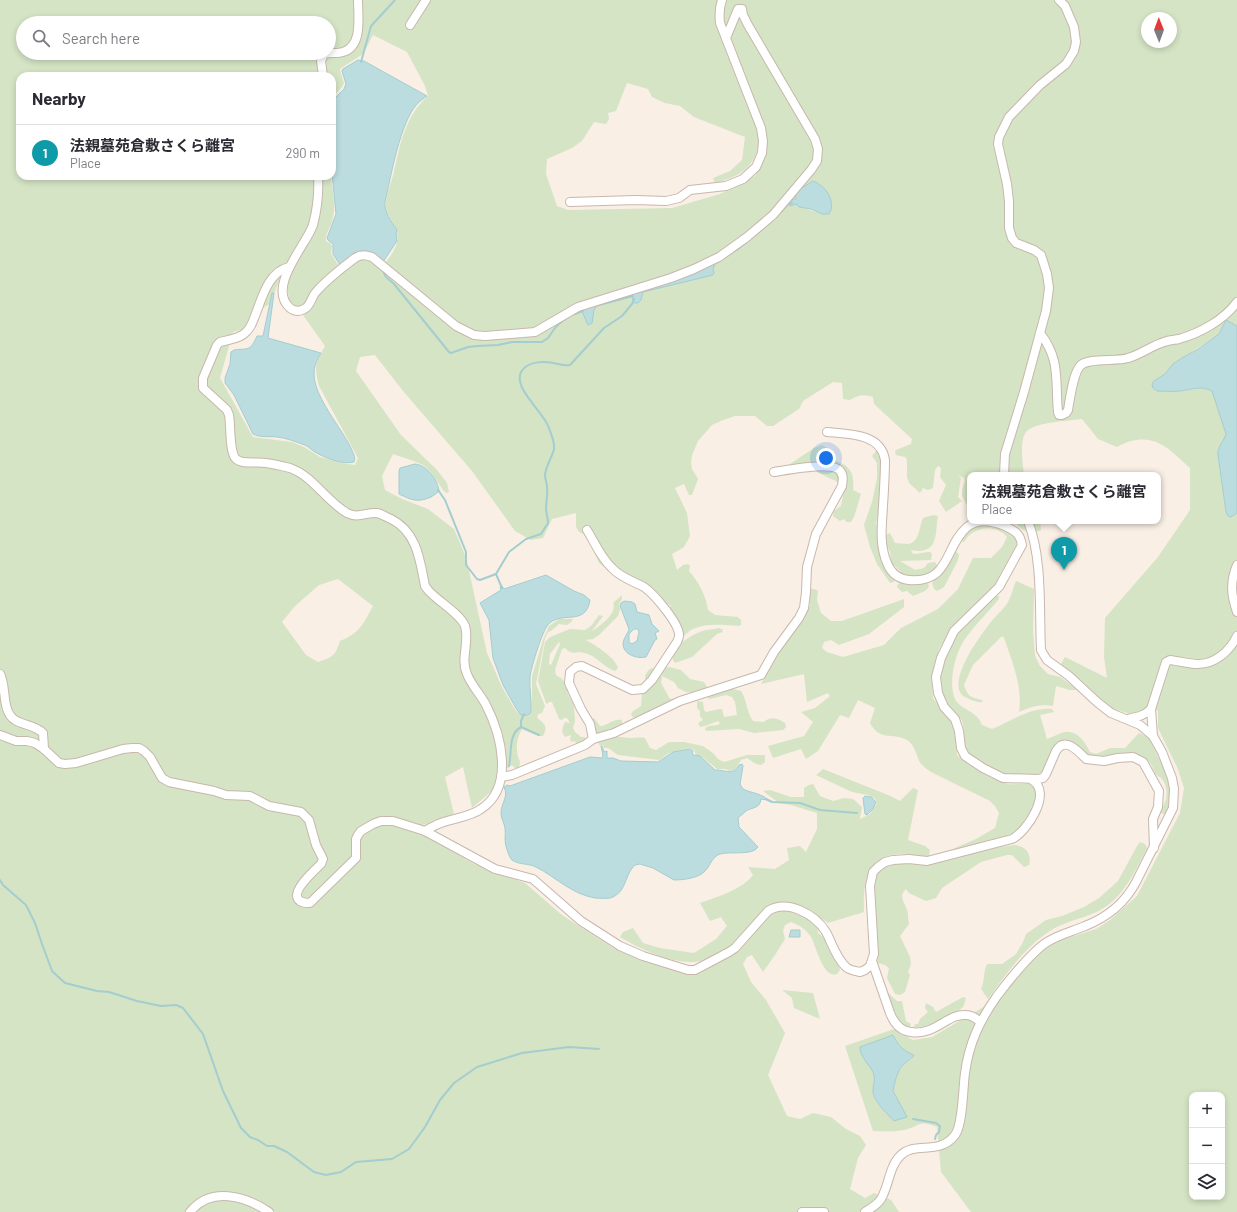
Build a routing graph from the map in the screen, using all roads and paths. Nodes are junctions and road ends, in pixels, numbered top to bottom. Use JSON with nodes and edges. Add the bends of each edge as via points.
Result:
{"nodes":[{"id":1,"x":358,"y":0,"type":"edge"},
{"id":2,"x":426,"y":0,"type":"edge"},
{"id":3,"x":722,"y":0,"type":"edge"},
{"id":4,"x":1059,"y":0,"type":"edge"},
{"id":5,"x":410,"y":25,"type":"dead end"},
{"id":6,"x":726,"y":38,"type":"junction"},
{"id":7,"x":336,"y":53,"type":"edge"},
{"id":8,"x":321,"y":60,"type":"edge"},
{"id":9,"x":322,"y":72,"type":"edge"},
{"id":10,"x":318,"y":180,"type":"edge"},
{"id":11,"x":570,"y":202,"type":"dead end"},
{"id":12,"x":289,"y":267,"type":"junction"},
{"id":13,"x":1237,"y":302,"type":"edge"},
{"id":14,"x":1040,"y":333,"type":"junction"},
{"id":15,"x":827,"y":432,"type":"dead end"},
{"id":16,"x":774,"y":472,"type":"dead end"},
{"id":17,"x":1004,"y":472,"type":"edge"},
{"id":18,"x":973,"y":524,"type":"edge"},
{"id":19,"x":996,"y":524,"type":"edge"},
{"id":20,"x":1029,"y":524,"type":"edge"},
{"id":21,"x":587,"y":530,"type":"dead end"},
{"id":22,"x":1034,"y":543,"type":"junction"},
{"id":23,"x":1022,"y":545,"type":"junction"},
{"id":24,"x":1237,"y":565,"type":"edge"},
{"id":25,"x":1237,"y":612,"type":"edge"},
{"id":26,"x":1237,"y":636,"type":"edge"},
{"id":27,"x":0,"y":674,"type":"edge"},
{"id":28,"x":1151,"y":709,"type":"junction"},
{"id":29,"x":1127,"y":719,"type":"junction"},
{"id":30,"x":0,"y":735,"type":"edge"},
{"id":31,"x":1153,"y":736,"type":"junction"},
{"id":32,"x":593,"y":739,"type":"junction"},
{"id":33,"x":44,"y":749,"type":"junction"},
{"id":34,"x":501,"y":777,"type":"junction"},
{"id":35,"x":1032,"y":780,"type":"junction"},
{"id":36,"x":425,"y":830,"type":"junction"},
{"id":37,"x":1154,"y":848,"type":"junction"},
{"id":38,"x":872,"y":961,"type":"junction"},
{"id":39,"x":980,"y":1022,"type":"junction"},
{"id":40,"x":190,"y":1212,"type":"edge"},
{"id":41,"x":269,"y":1212,"type":"edge"},
{"id":42,"x":802,"y":1212,"type":"edge"},
{"id":43,"x":824,"y":1212,"type":"edge"},
{"id":44,"x":865,"y":1212,"type":"edge"}],
"edges":[{"from":1,"to":7,"type":"street","via":[[356,41],[352,48]]},
{"from":2,"to":5,"type":"street"},
{"from":3,"to":6,"type":"street","via":[[719,14]]},
{"from":4,"to":14,"type":"street","via":[[1065,6],[1074,26],[1074,51],[1066,64],[1040,85],[1009,117],[999,136],[998,144],[1007,184],[1009,228],[1012,238],[1016,243],[1042,255],[1047,274],[1048,302]]},
{"from":6,"to":11,"type":"street","via":[[761,128],[762,153],[756,167],[743,179],[726,186],[690,190],[679,198],[666,201]]},
{"from":6,"to":12,"type":"street","via":[[738,9],[742,9],[748,25],[815,139],[818,155],[811,170],[773,215],[719,257],[671,278],[578,307],[535,332],[496,336],[474,335],[456,326],[372,257],[364,255],[355,258],[317,290],[308,307],[298,311],[288,306],[284,294],[284,280]]},
{"from":8,"to":9,"type":"street"},
{"from":10,"to":12,"type":"street","via":[[313,226]]},
{"from":12,"to":34,"type":"street","via":[[277,272],[271,280],[251,326],[245,333],[217,345],[203,378],[204,388],[227,410],[232,453],[240,461],[267,463],[296,470],[348,513],[362,516],[384,515],[409,533],[414,542],[425,586],[465,626],[464,666],[486,704],[499,735]]},
{"from":13,"to":14,"type":"street","via":[[1215,322],[1192,334],[1164,342],[1128,358],[1087,362],[1080,366],[1076,373],[1068,410],[1064,415],[1059,415],[1058,412],[1056,366]]},
{"from":14,"to":17,"type":"street","via":[[1005,454]]},
{"from":15,"to":18,"type":"street","via":[[869,438],[881,447],[885,460],[881,527],[884,554],[892,572],[902,580],[920,581],[932,577],[944,563],[961,534]]},
{"from":16,"to":32,"type":"street","via":[[831,466],[841,472],[843,478],[842,486],[816,534],[807,567],[804,608],[761,675],[680,701],[614,733]]},
{"from":19,"to":23,"type":"street","via":[[1016,531]]},
{"from":20,"to":22,"type":"street"},
{"from":21,"to":32,"type":"street","via":[[613,569],[644,587],[654,596],[677,627],[680,636],[652,680],[643,689],[632,690],[582,666],[570,672],[569,683],[590,724]]},
{"from":22,"to":23,"type":"street"},
{"from":22,"to":29,"type":"street","via":[[1039,585],[1041,650],[1047,660],[1097,702],[1111,713]]},
{"from":23,"to":35,"type":"street","via":[[998,587],[954,632],[941,658],[936,677],[938,693],[944,707],[955,719],[965,756],[1003,778]]},
{"from":24,"to":25,"type":"street","via":[[1231,585]]},
{"from":26,"to":28,"type":"street","via":[[1222,656],[1207,663],[1170,660],[1166,662]]},
{"from":27,"to":33,"type":"street","via":[[7,709],[14,719],[43,733]]},
{"from":28,"to":29,"type":"street","via":[[1140,716]]},
{"from":28,"to":31,"type":"street"},
{"from":29,"to":31,"type":"street","via":[[1140,725]]},
{"from":30,"to":33,"type":"street","via":[[16,741],[27,741]]},
{"from":31,"to":37,"type":"street","via":[[1162,752],[1174,790],[1173,808]]},
{"from":32,"to":34,"type":"street","via":[[578,748],[512,775]]},
{"from":33,"to":36,"type":"street","via":[[59,763],[65,764],[123,749],[139,748],[150,757],[162,778],[169,782],[232,796],[250,796],[268,806],[301,812],[309,820],[323,859],[322,864],[296,892],[304,904],[310,903],[356,858],[356,839],[366,827],[381,821],[393,821]]},
{"from":34,"to":36,"type":"street","via":[[496,793],[482,809]]},
{"from":35,"to":37,"type":"street","via":[[1043,778],[1056,751],[1063,745],[1074,747],[1086,759],[1104,761],[1133,757],[1143,762],[1158,791],[1158,807],[1153,819]]},
{"from":35,"to":38,"type":"street","via":[[1040,789],[1041,800],[1018,837],[927,861],[901,859],[885,862],[878,867],[870,886],[874,954]]},
{"from":36,"to":38,"type":"street","via":[[494,869],[533,879],[581,921],[620,946],[681,968],[695,970],[729,952],[768,911],[780,906],[795,908],[819,924],[846,968],[860,972],[870,966]]},
{"from":37,"to":39,"type":"street","via":[[1122,903],[1086,926],[1064,933],[1044,944],[1024,963]]},
{"from":38,"to":39,"type":"street","via":[[890,1013],[899,1027],[907,1032],[929,1031],[963,1015],[974,1017]]},
{"from":39,"to":44,"type":"street","via":[[967,1059],[961,1115],[956,1134],[942,1146],[914,1149],[901,1155],[880,1200]]},
{"from":40,"to":41,"type":"street","via":[[198,1203],[223,1195],[246,1200]]},
{"from":42,"to":43,"type":"street"}]}
